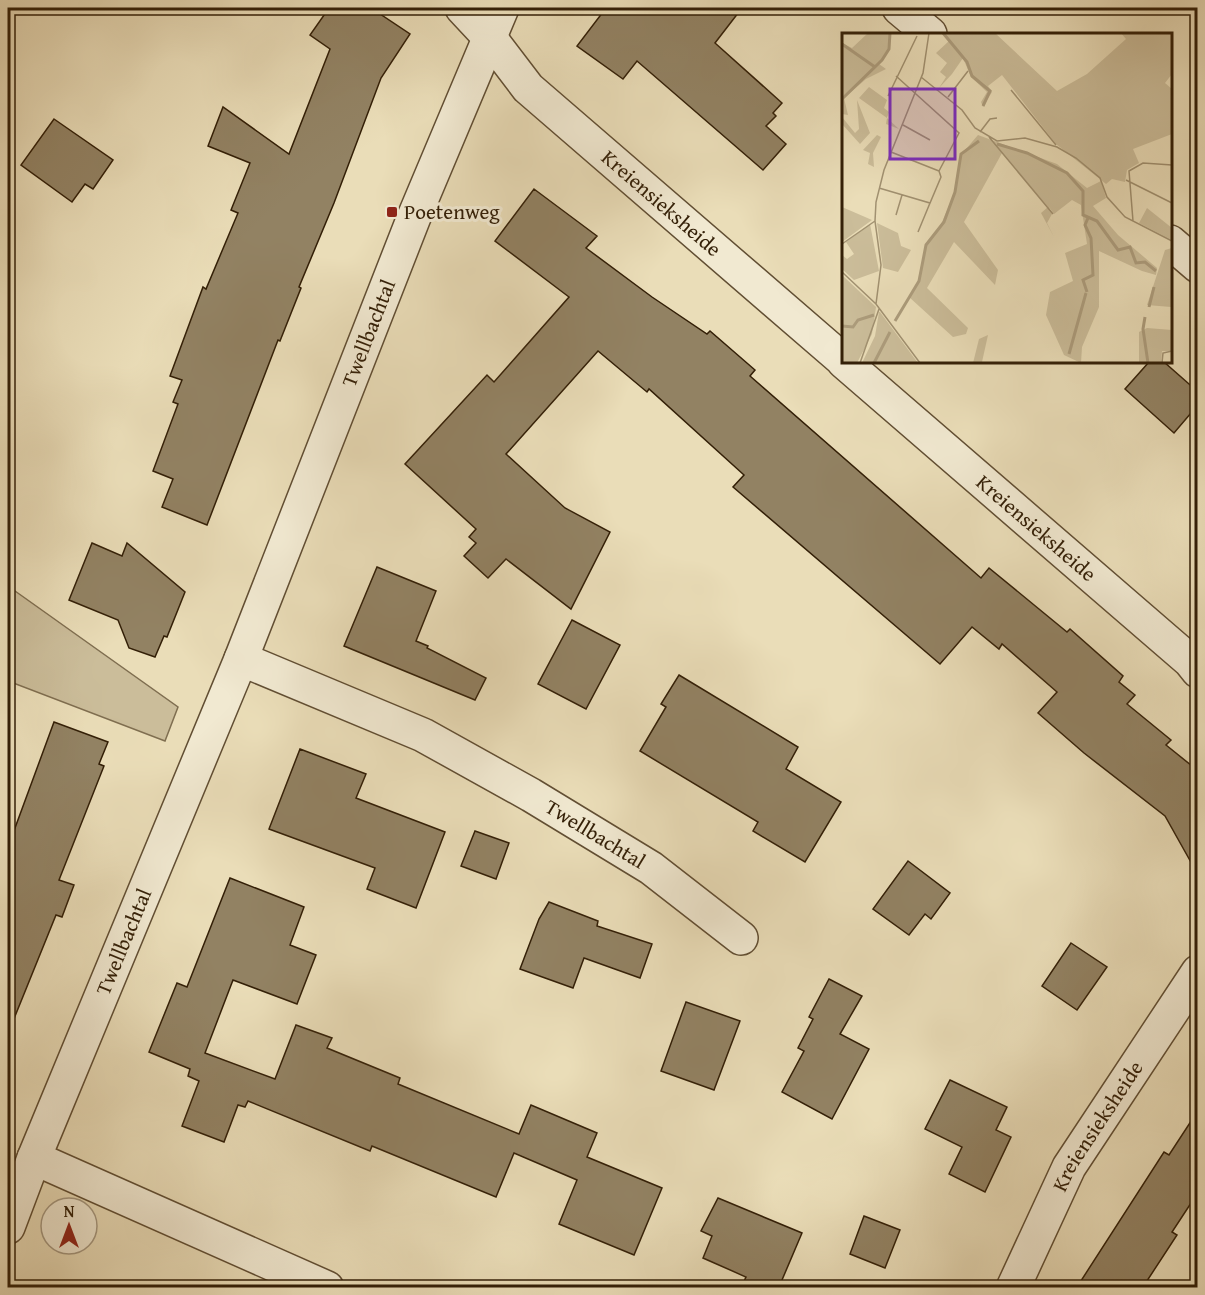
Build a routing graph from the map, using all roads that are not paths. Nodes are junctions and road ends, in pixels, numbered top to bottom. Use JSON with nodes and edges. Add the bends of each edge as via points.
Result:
{"nodes":[{"id":1,"x":462,"y":8,"type":"edge"},
{"id":2,"x":502,"y":8,"type":"edge"},
{"id":3,"x":899,"y":8,"type":"edge"},
{"id":4,"x":929,"y":33,"type":"edge"},
{"id":5,"x":490,"y":38,"type":"junction"},
{"id":6,"x":1172,"y":244,"type":"edge"},
{"id":7,"x":1197,"y":266,"type":"edge"},
{"id":8,"x":842,"y":359,"type":"edge"},
{"id":9,"x":846,"y":363,"type":"edge"},
{"id":10,"x":241,"y":659,"type":"junction"},
{"id":11,"x":1197,"y":671,"type":"edge"},
{"id":12,"x":741,"y":938,"type":"dead end"},
{"id":13,"x":1197,"y":972,"type":"edge"},
{"id":14,"x":34,"y":1158,"type":"junction"},
{"id":15,"x":8,"y":1227,"type":"edge"},
{"id":16,"x":327,"y":1287,"type":"edge"},
{"id":17,"x":1013,"y":1287,"type":"edge"}],
"edges":[{"from":1,"to":5,"type":"street","name":"Kreiensieksheide"},
{"from":2,"to":5,"type":"street","name":"Twellbachtal"},
{"from":3,"to":4,"type":"street"},
{"from":5,"to":8,"type":"street","name":"Kreiensieksheide","via":[[528,87]]},
{"from":5,"to":10,"type":"street","name":"Twellbachtal","via":[[414,217]]},
{"from":6,"to":7,"type":"street"},
{"from":9,"to":11,"type":"street","name":"Kreiensieksheide"},
{"from":10,"to":12,"type":"street","name":"Twellbachtal","via":[[423,735],[531,795],[651,868]]},
{"from":10,"to":14,"type":"street","name":"Twellbachtal"},
{"from":13,"to":17,"type":"street","name":"Kreiensieksheide","via":[[1069,1167]]},
{"from":14,"to":15,"type":"street","name":"Twellbachtal"},
{"from":14,"to":16,"type":"street"}]}
